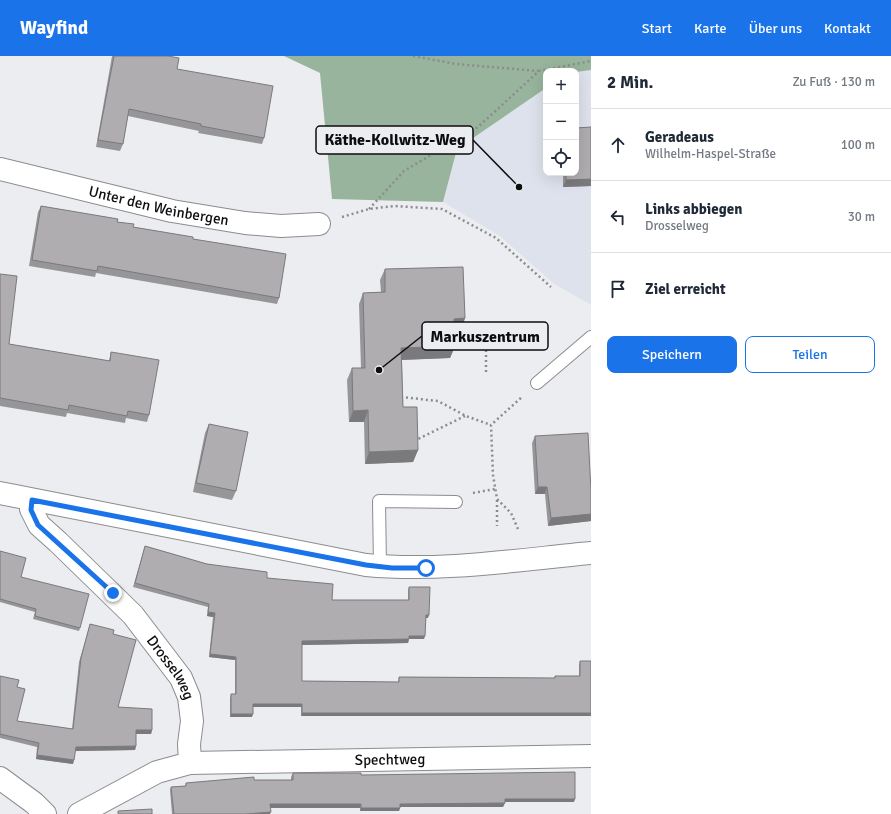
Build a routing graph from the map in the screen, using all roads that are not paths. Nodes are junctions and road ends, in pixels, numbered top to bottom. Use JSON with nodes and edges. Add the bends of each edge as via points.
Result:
{"nodes":[{"id":1,"x":0,"y":169,"type":"edge"},
{"id":2,"x":319,"y":224,"type":"road end"},
{"id":3,"x":591,"y":337,"type":"edge"},
{"id":4,"x":537,"y":383,"type":"road end"},
{"id":5,"x":0,"y":493,"type":"edge"},
{"id":6,"x":32,"y":500,"type":"junction"},
{"id":7,"x":456,"y":502,"type":"dead end"},
{"id":8,"x":591,"y":553,"type":"edge"},
{"id":9,"x":380,"y":566,"type":"junction"},
{"id":10,"x":591,"y":756,"type":"edge"},
{"id":11,"x":190,"y":762,"type":"junction"},
{"id":12,"x":0,"y":778,"type":"edge"},
{"id":13,"x":45,"y":814,"type":"edge"},
{"id":14,"x":79,"y":814,"type":"edge"}],
"edges":[{"from":1,"to":2,"type":"street","name":"Unter den Weinbergen","via":[[172,211],[245,223],[281,226]]},
{"from":3,"to":4,"type":"lane"},
{"from":5,"to":6,"type":"street"},
{"from":6,"to":9,"type":"street"},
{"from":6,"to":11,"type":"street","name":"Drosselweg","via":[[31,510],[38,525],[133,615],[181,678],[189,697],[192,720]]},
{"from":7,"to":9,"type":"lane","via":[[379,501]]},
{"from":8,"to":9,"type":"street","via":[[457,566]]},
{"from":10,"to":11,"type":"street","name":"Spechtweg"},
{"from":11,"to":14,"type":"street","via":[[157,772]]},
{"from":12,"to":13,"type":"street"}]}
